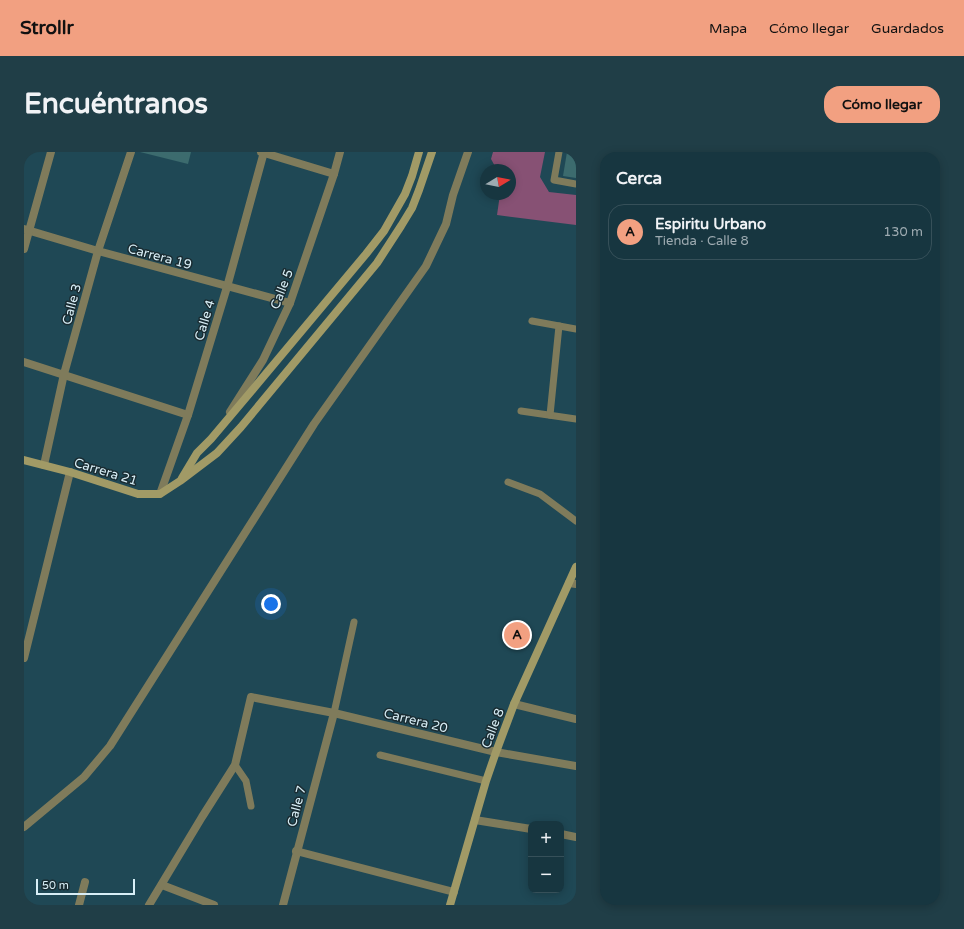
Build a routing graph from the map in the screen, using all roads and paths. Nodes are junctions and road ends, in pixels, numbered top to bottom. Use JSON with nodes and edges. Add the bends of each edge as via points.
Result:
{"nodes":[{"id":1,"x":52,"y":152,"type":"edge"},
{"id":2,"x":131,"y":152,"type":"edge"},
{"id":3,"x":263,"y":152,"type":"edge"},
{"id":4,"x":340,"y":152,"type":"edge"},
{"id":5,"x":420,"y":152,"type":"edge"},
{"id":6,"x":432,"y":152,"type":"edge"},
{"id":7,"x":468,"y":152,"type":"edge"},
{"id":8,"x":559,"y":152,"type":"edge"},
{"id":9,"x":334,"y":174,"type":"junction"},
{"id":10,"x":576,"y":184,"type":"edge"},
{"id":11,"x":27,"y":230,"type":"edge"},
{"id":12,"x":24,"y":250,"type":"edge"},
{"id":13,"x":98,"y":251,"type":"junction"},
{"id":14,"x":227,"y":286,"type":"junction"},
{"id":15,"x":290,"y":303,"type":"junction"},
{"id":16,"x":532,"y":321,"type":"dead end"},
{"id":17,"x":559,"y":326,"type":"junction"},
{"id":18,"x":576,"y":329,"type":"edge"},
{"id":19,"x":24,"y":362,"type":"edge"},
{"id":20,"x":64,"y":374,"type":"junction"},
{"id":21,"x":521,"y":411,"type":"dead end"},
{"id":22,"x":188,"y":415,"type":"junction"},
{"id":23,"x":550,"y":415,"type":"junction"},
{"id":24,"x":576,"y":419,"type":"edge"},
{"id":25,"x":222,"y":425,"type":"junction"},
{"id":26,"x":24,"y":460,"type":"edge"},
{"id":27,"x":44,"y":465,"type":"junction"},
{"id":28,"x":70,"y":472,"type":"junction"},
{"id":29,"x":180,"y":481,"type":"junction"},
{"id":30,"x":508,"y":482,"type":"dead end"},
{"id":31,"x":160,"y":494,"type":"junction"},
{"id":32,"x":576,"y":521,"type":"edge"},
{"id":33,"x":576,"y":567,"type":"edge"},
{"id":34,"x":573,"y":584,"type":"edge"},
{"id":35,"x":354,"y":622,"type":"dead end"},
{"id":36,"x":24,"y":655,"type":"edge"},
{"id":37,"x":514,"y":704,"type":"junction"},
{"id":38,"x":334,"y":713,"type":"junction"},
{"id":39,"x":576,"y":719,"type":"edge"},
{"id":40,"x":496,"y":752,"type":"junction"},
{"id":41,"x":380,"y":755,"type":"dead end"},
{"id":42,"x":235,"y":765,"type":"junction"},
{"id":43,"x":576,"y":766,"type":"edge"},
{"id":44,"x":486,"y":780,"type":"junction"},
{"id":45,"x":251,"y":806,"type":"dead end"},
{"id":46,"x":474,"y":820,"type":"junction"},
{"id":47,"x":24,"y":828,"type":"edge"},
{"id":48,"x":528,"y":829,"type":"edge"},
{"id":49,"x":564,"y":835,"type":"edge"},
{"id":50,"x":576,"y":837,"type":"edge"},
{"id":51,"x":296,"y":850,"type":"junction"},
{"id":52,"x":85,"y":882,"type":"dead end"},
{"id":53,"x":162,"y":885,"type":"junction"},
{"id":54,"x":454,"y":892,"type":"junction"},
{"id":55,"x":79,"y":905,"type":"edge"},
{"id":56,"x":149,"y":905,"type":"edge"},
{"id":57,"x":214,"y":905,"type":"edge"},
{"id":58,"x":283,"y":905,"type":"edge"},
{"id":59,"x":450,"y":905,"type":"edge"}],
"edges":[{"from":1,"to":11,"type":"street"},
{"from":2,"to":13,"type":"street","name":"Calle 3"},
{"from":3,"to":9,"type":"street"},
{"from":3,"to":14,"type":"street","name":"Calle 4"},
{"from":4,"to":9,"type":"street","name":"Calle 5"},
{"from":5,"to":25,"type":"street","via":[[405,194],[384,231]]},
{"from":6,"to":29,"type":"street","via":[[412,208],[377,263],[241,427],[217,453]]},
{"from":7,"to":47,"type":"street","via":[[446,224],[426,266],[314,424],[110,746],[84,778]]},
{"from":8,"to":10,"type":"lane","via":[[554,180]]},
{"from":9,"to":15,"type":"street","name":"Calle 5"},
{"from":11,"to":12,"type":"street"},
{"from":11,"to":13,"type":"street","name":"Carrera 19"},
{"from":13,"to":14,"type":"street","name":"Carrera 19"},
{"from":13,"to":20,"type":"street","name":"Calle 3"},
{"from":14,"to":15,"type":"street","name":"Carrera 19"},
{"from":14,"to":22,"type":"street","name":"Calle 4"},
{"from":15,"to":25,"type":"street","name":"Calle 5","via":[[263,360]]},
{"from":16,"to":17,"type":"lane"},
{"from":17,"to":18,"type":"lane"},
{"from":17,"to":23,"type":"lane"},
{"from":19,"to":20,"type":"street"},
{"from":20,"to":22,"type":"street"},
{"from":20,"to":27,"type":"street","name":"Calle 3"},
{"from":21,"to":23,"type":"lane"},
{"from":22,"to":31,"type":"street","name":"Calle 4"},
{"from":23,"to":24,"type":"lane"},
{"from":25,"to":29,"type":"street","via":[[197,453]]},
{"from":26,"to":27,"type":"street","name":"Carrera 21"},
{"from":27,"to":28,"type":"street","name":"Carrera 21"},
{"from":28,"to":31,"type":"street","name":"Carrera 21","via":[[138,494]]},
{"from":28,"to":36,"type":"street"},
{"from":29,"to":31,"type":"street"},
{"from":30,"to":32,"type":"lane","via":[[540,494]]},
{"from":33,"to":34,"type":"street","name":"Calle 8"},
{"from":34,"to":37,"type":"street","name":"Calle 8","via":[[547,630]]},
{"from":35,"to":38,"type":"lane"},
{"from":37,"to":39,"type":"street"},
{"from":37,"to":40,"type":"street","name":"Calle 8"},
{"from":38,"to":40,"type":"street","name":"Carrera 20"},
{"from":38,"to":42,"type":"street","name":"Carrera 20","via":[[251,697]]},
{"from":38,"to":51,"type":"street","name":"Calle 7"},
{"from":40,"to":43,"type":"street","name":"Carrera 20"},
{"from":40,"to":44,"type":"street","name":"Calle 8"},
{"from":41,"to":44,"type":"lane"},
{"from":42,"to":45,"type":"lane","via":[[246,781]]},
{"from":42,"to":53,"type":"street"},
{"from":44,"to":46,"type":"street","name":"Calle 8"},
{"from":46,"to":48,"type":"street"},
{"from":46,"to":54,"type":"street","name":"Calle 8"},
{"from":49,"to":50,"type":"street"},
{"from":51,"to":54,"type":"street"},
{"from":51,"to":58,"type":"street","name":"Calle 7"},
{"from":52,"to":55,"type":"street"},
{"from":53,"to":56,"type":"street"},
{"from":53,"to":57,"type":"street"},
{"from":54,"to":59,"type":"street","name":"Calle 8"}]}
